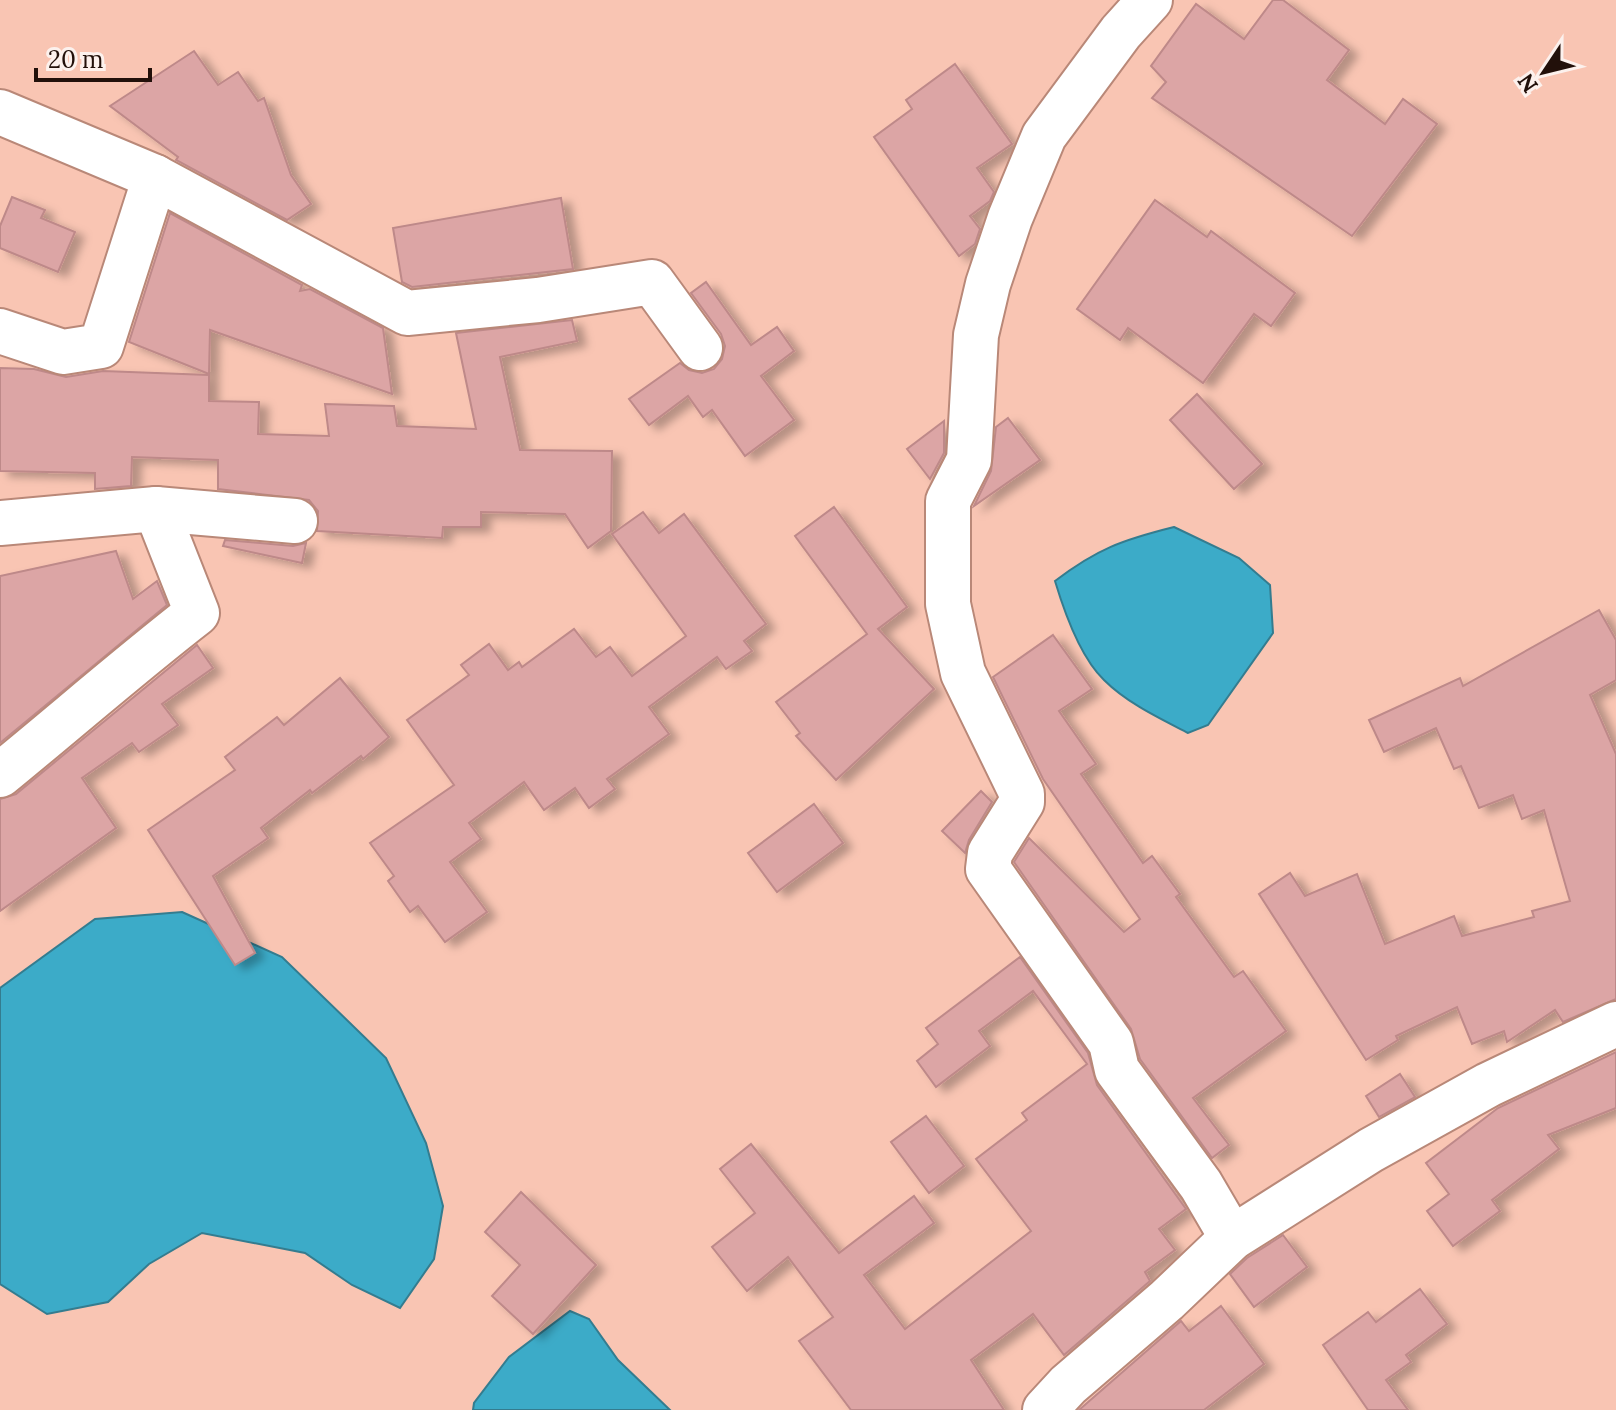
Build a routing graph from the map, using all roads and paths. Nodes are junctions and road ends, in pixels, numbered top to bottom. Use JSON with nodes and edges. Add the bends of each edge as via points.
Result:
{"nodes":[{"id":1,"x":1150,"y":0,"type":"edge"},
{"id":2,"x":0,"y":112,"type":"edge"},
{"id":3,"x":155,"y":177,"type":"junction"},
{"id":4,"x":0,"y":331,"type":"edge"},
{"id":5,"x":700,"y":348,"type":"dead end"},
{"id":6,"x":156,"y":509,"type":"junction"},
{"id":7,"x":295,"y":521,"type":"dead end"},
{"id":8,"x":0,"y":523,"type":"edge"},
{"id":9,"x":0,"y":775,"type":"edge"},
{"id":10,"x":1616,"y":1024,"type":"edge"},
{"id":11,"x":1232,"y":1238,"type":"junction"},
{"id":12,"x":1045,"y":1410,"type":"edge"}],
"edges":[{"from":1,"to":11,"type":"street","via":[[1044,136],[1010,218],[976,335],[969,460],[948,501],[948,604],[963,673],[1022,794],[990,853],[988,869],[1111,1043],[1117,1070],[1201,1185]]},
{"from":2,"to":3,"type":"street"},
{"from":3,"to":4,"type":"street","via":[[101,346],[63,352]]},
{"from":3,"to":5,"type":"street","via":[[407,313],[652,282]]},
{"from":6,"to":7,"type":"street"},
{"from":6,"to":8,"type":"street"},
{"from":6,"to":9,"type":"street","via":[[197,613]]},
{"from":10,"to":11,"type":"street","via":[[1488,1085],[1371,1150]]},
{"from":11,"to":12,"type":"street"}]}
